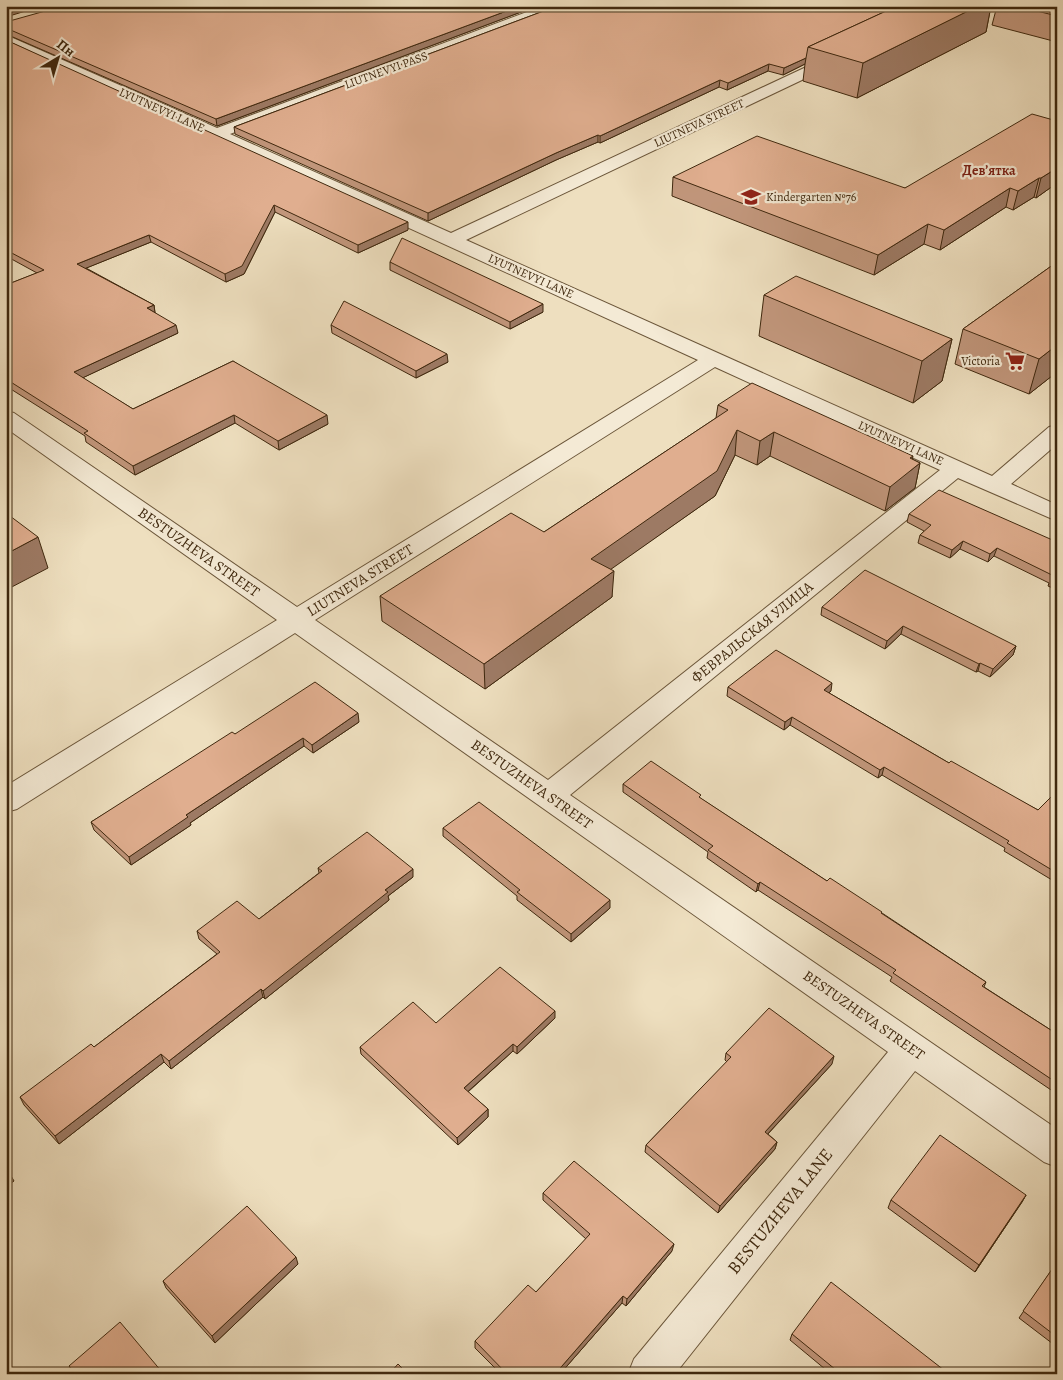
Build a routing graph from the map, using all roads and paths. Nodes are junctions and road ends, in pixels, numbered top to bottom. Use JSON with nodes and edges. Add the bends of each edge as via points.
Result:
{"nodes":[{"id":1,"x":556,"y":6,"type":"edge"},
{"id":2,"x":6,"y":39,"type":"edge"},
{"id":3,"x":857,"y":48,"type":"edge"},
{"id":4,"x":216,"y":134,"type":"junction"},
{"id":5,"x":451,"y":240,"type":"junction"},
{"id":6,"x":714,"y":359,"type":"junction"},
{"id":7,"x":6,"y":418,"type":"edge"},
{"id":8,"x":1057,"y":432,"type":"edge"},
{"id":9,"x":956,"y":468,"type":"junction"},
{"id":10,"x":995,"y":486,"type":"junction"},
{"id":11,"x":1057,"y":514,"type":"edge"},
{"id":12,"x":296,"y":620,"type":"junction"},
{"id":13,"x":549,"y":795,"type":"junction"},
{"id":14,"x":6,"y":801,"type":"edge"},
{"id":15,"x":912,"y":1048,"type":"junction"},
{"id":16,"x":1057,"y":1150,"type":"edge"},
{"id":17,"x":649,"y":1374,"type":"edge"}],
"edges":[{"from":1,"to":4,"type":"street","name":"LIUTNEVYI PASS"},
{"from":2,"to":4,"type":"street","name":"LYUTNEVYI LANE"},
{"from":3,"to":5,"type":"street","name":"LIUTNEVA STREET"},
{"from":4,"to":5,"type":"street","name":"LYUTNEVYI LANE"},
{"from":5,"to":6,"type":"street","name":"LYUTNEVYI LANE"},
{"from":6,"to":9,"type":"street","name":"LYUTNEVYI LANE"},
{"from":6,"to":12,"type":"street","name":"LIUTNEVA STREET"},
{"from":7,"to":12,"type":"street","name":"BESTUZHEVA STREET"},
{"from":8,"to":10,"type":"street"},
{"from":9,"to":10,"type":"street","name":"LYUTNEVYI LANE"},
{"from":9,"to":13,"type":"street","name":"ФЕВРАЛЬСКАЯ УЛИЦА"},
{"from":10,"to":11,"type":"street","name":"LYUTNEVYI LANE"},
{"from":12,"to":13,"type":"street","name":"BESTUZHEVA STREET"},
{"from":12,"to":14,"type":"street","name":"LIUTNEVA STREET"},
{"from":13,"to":15,"type":"street","name":"BESTUZHEVA STREET"},
{"from":15,"to":16,"type":"street","name":"BESTUZHEVA STREET"},
{"from":15,"to":17,"type":"street","name":"BESTUZHEVA LANE"}]}
